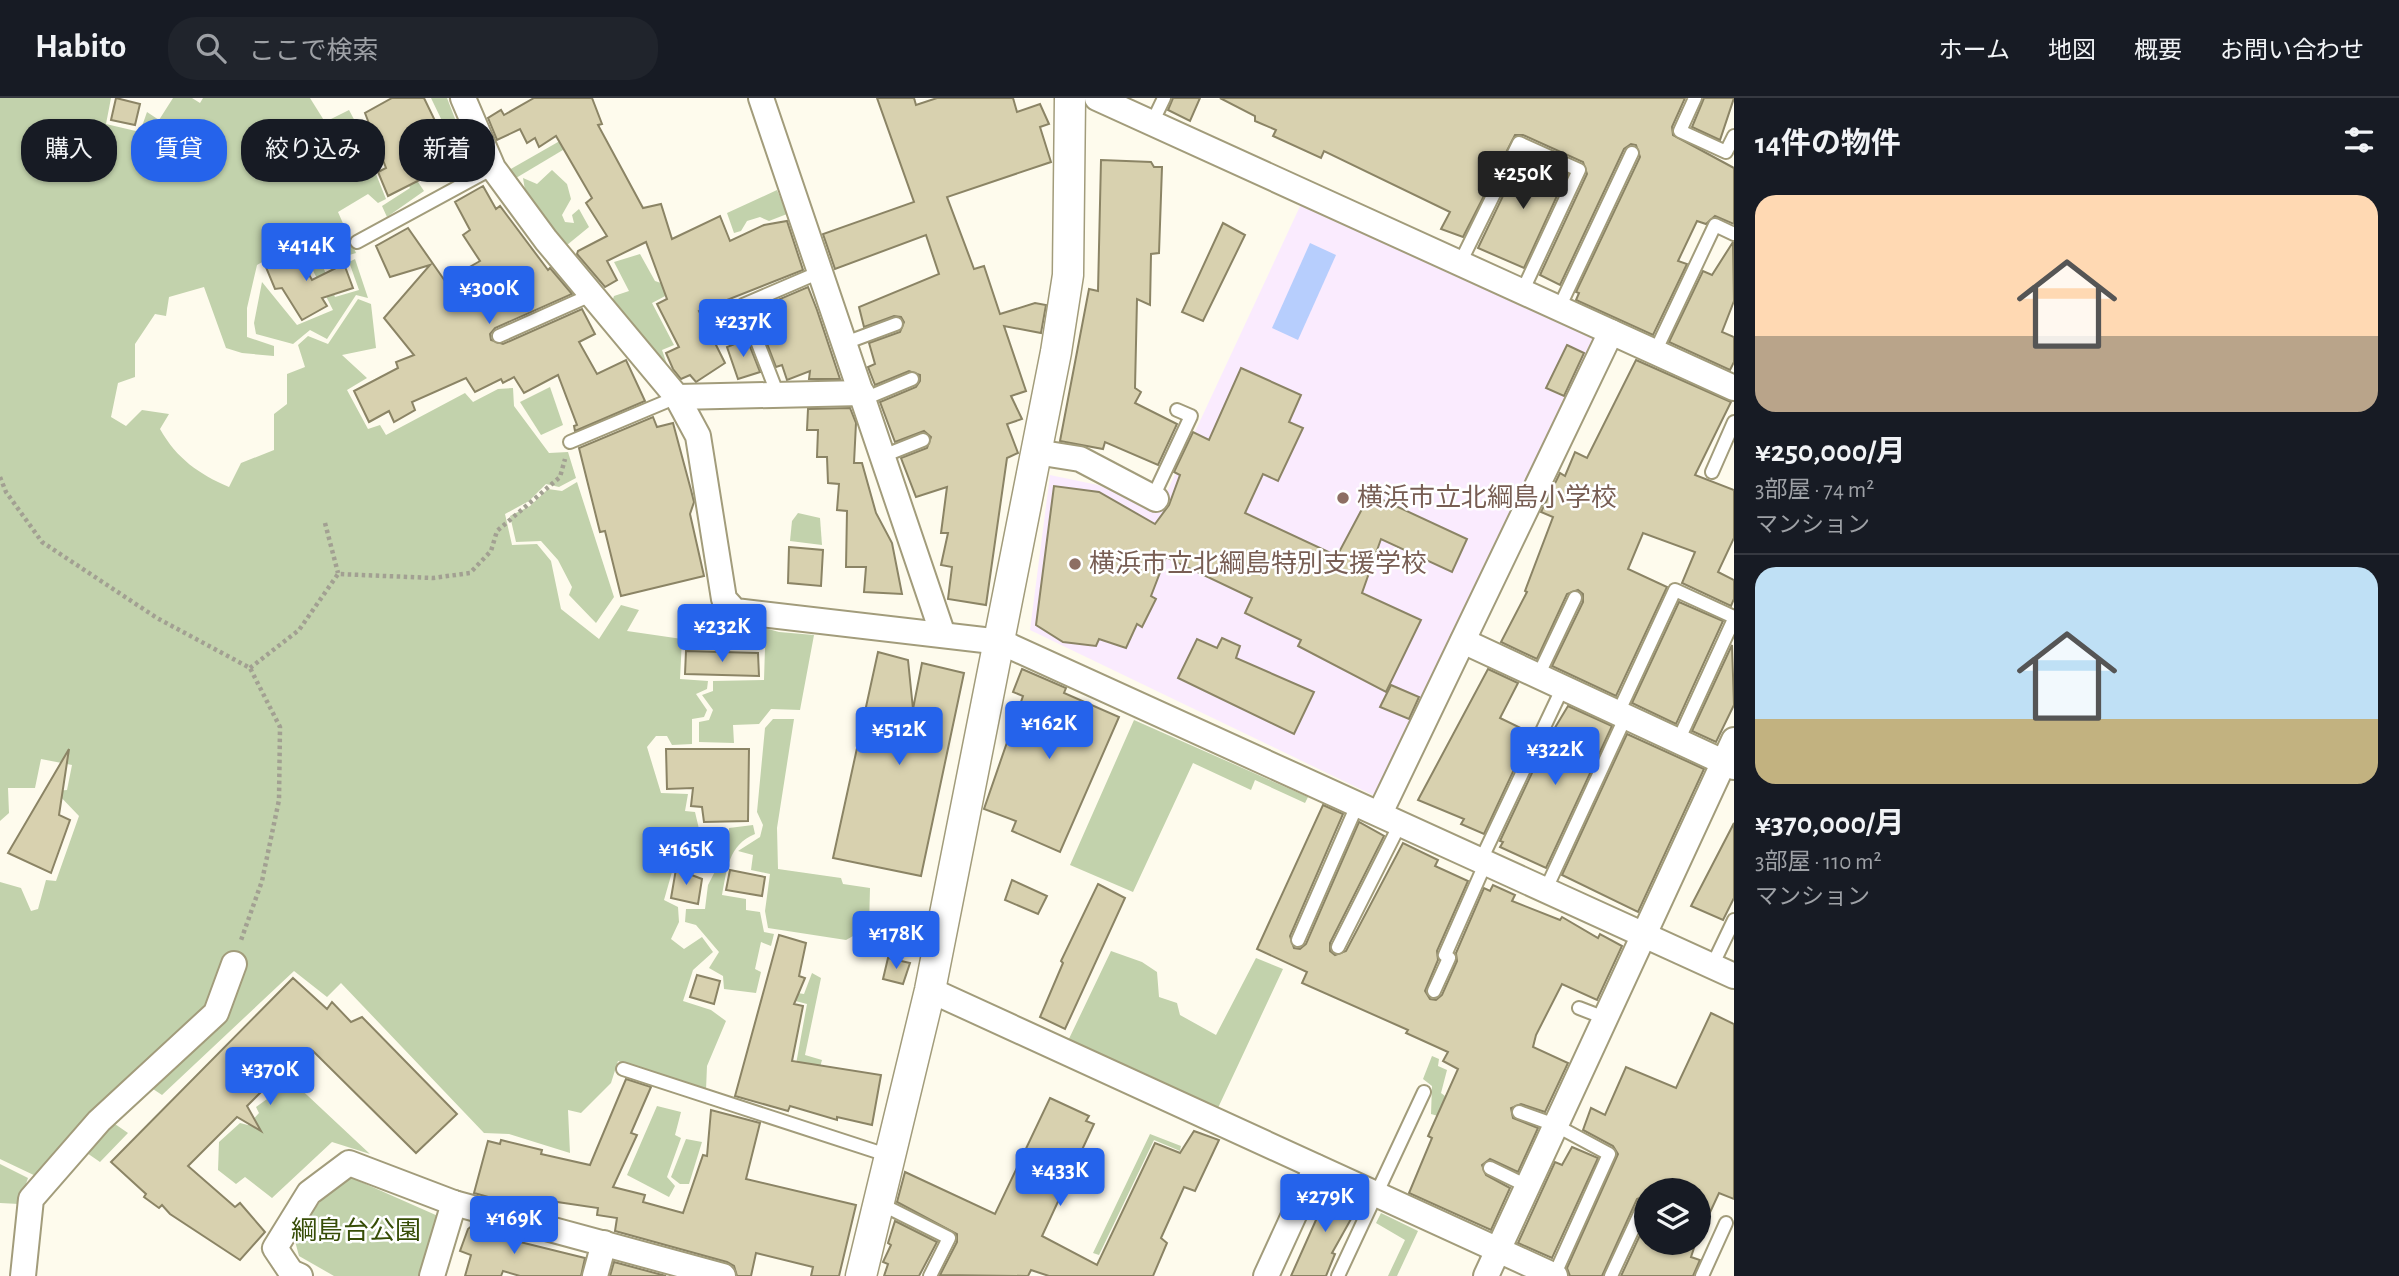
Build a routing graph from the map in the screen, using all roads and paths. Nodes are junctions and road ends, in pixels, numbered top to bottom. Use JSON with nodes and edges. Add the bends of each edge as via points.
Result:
{"nodes":[{"id":1,"x":463,"y":98,"type":"edge"},
{"id":2,"x":761,"y":98,"type":"edge"},
{"id":3,"x":1070,"y":98,"type":"edge"},
{"id":4,"x":1097,"y":98,"type":"edge"},
{"id":5,"x":1164,"y":98,"type":"edge"},
{"id":6,"x":1695,"y":98,"type":"edge"},
{"id":7,"x":472,"y":119,"type":"edge"},
{"id":8,"x":1152,"y":123,"type":"junction"},
{"id":9,"x":1734,"y":136,"type":"edge"},
{"id":10,"x":1632,"y":153,"type":"dead end"},
{"id":11,"x":495,"y":171,"type":"edge"},
{"id":12,"x":467,"y":182,"type":"edge"},
{"id":13,"x":1734,"y":234,"type":"edge"},
{"id":14,"x":357,"y":242,"type":"dead end"},
{"id":15,"x":1460,"y":263,"type":"junction"},
{"id":16,"x":820,"y":272,"type":"junction"},
{"id":17,"x":1522,"y":292,"type":"junction"},
{"id":18,"x":591,"y":295,"type":"junction"},
{"id":19,"x":1559,"y":308,"type":"junction"},
{"id":20,"x":896,"y":324,"type":"dead end"},
{"id":21,"x":1611,"y":332,"type":"junction"},
{"id":22,"x":499,"y":336,"type":"dead end"},
{"id":23,"x":845,"y":343,"type":"junction"},
{"id":24,"x":1655,"y":352,"type":"junction"},
{"id":25,"x":912,"y":379,"type":"dead end"},
{"id":26,"x":1734,"y":388,"type":"edge"},
{"id":27,"x":778,"y":395,"type":"junction"},
{"id":28,"x":863,"y":396,"type":"junction"},
{"id":29,"x":677,"y":397,"type":"junction"},
{"id":30,"x":1177,"y":410,"type":"dead end"},
{"id":31,"x":1734,"y":422,"type":"edge"},
{"id":32,"x":923,"y":440,"type":"dead end"},
{"id":33,"x":570,"y":442,"type":"joint"},
{"id":34,"x":1036,"y":452,"type":"junction"},
{"id":35,"x":883,"y":456,"type":"junction"},
{"id":36,"x":1712,"y":472,"type":"dead end"},
{"id":37,"x":0,"y":477,"type":"edge"},
{"id":38,"x":1154,"y":498,"type":"joint"},
{"id":39,"x":325,"y":523,"type":"dead end"},
{"id":40,"x":338,"y":574,"type":"junction"},
{"id":41,"x":1576,"y":598,"type":"dead end"},
{"id":42,"x":1734,"y":618,"type":"edge"},
{"id":43,"x":943,"y":635,"type":"junction"},
{"id":44,"x":1463,"y":640,"type":"junction"},
{"id":45,"x":1001,"y":642,"type":"junction"},
{"id":46,"x":250,"y":668,"type":"junction"},
{"id":47,"x":1538,"y":676,"type":"junction"},
{"id":48,"x":1563,"y":687,"type":"junction"},
{"id":49,"x":1622,"y":714,"type":"junction"},
{"id":50,"x":1734,"y":740,"type":"edge"},
{"id":51,"x":1678,"y":741,"type":"junction"},
{"id":52,"x":1729,"y":764,"type":"edge"},
{"id":53,"x":1380,"y":813,"type":"junction"},
{"id":54,"x":1483,"y":861,"type":"junction"},
{"id":55,"x":1546,"y":889,"type":"junction"},
{"id":56,"x":1734,"y":920,"type":"edge"},
{"id":57,"x":1643,"y":934,"type":"junction"},
{"id":58,"x":241,"y":940,"type":"dead end"},
{"id":59,"x":1298,"y":940,"type":"dead end"},
{"id":60,"x":1338,"y":947,"type":"dead end"},
{"id":61,"x":234,"y":964,"type":"dead end"},
{"id":62,"x":1723,"y":971,"type":"edge"},
{"id":63,"x":930,"y":990,"type":"junction"},
{"id":64,"x":1434,"y":991,"type":"dead end"},
{"id":65,"x":1579,"y":1008,"type":"dead end"},
{"id":66,"x":1605,"y":1018,"type":"junction"},
{"id":67,"x":623,"y":1069,"type":"dead end"},
{"id":68,"x":1424,"y":1092,"type":"dead end"},
{"id":69,"x":1519,"y":1112,"type":"dead end"},
{"id":70,"x":1555,"y":1125,"type":"junction"},
{"id":71,"x":890,"y":1156,"type":"junction"},
{"id":72,"x":1316,"y":1167,"type":"junction"},
{"id":73,"x":1490,"y":1168,"type":"dead end"},
{"id":74,"x":1527,"y":1186,"type":"junction"},
{"id":75,"x":1376,"y":1194,"type":"junction"},
{"id":76,"x":454,"y":1203,"type":"junction"},
{"id":77,"x":879,"y":1203,"type":"junction"},
{"id":78,"x":1726,"y":1223,"type":"dead end"},
{"id":79,"x":1634,"y":1227,"type":"edge"},
{"id":80,"x":604,"y":1243,"type":"junction"},
{"id":81,"x":1498,"y":1250,"type":"junction"},
{"id":82,"x":24,"y":1272,"type":"edge"},
{"id":83,"x":0,"y":1273,"type":"edge"},
{"id":84,"x":300,"y":1276,"type":"edge"},
{"id":85,"x":432,"y":1276,"type":"edge"},
{"id":86,"x":595,"y":1276,"type":"edge"},
{"id":87,"x":723,"y":1276,"type":"edge"},
{"id":88,"x":861,"y":1276,"type":"edge"},
{"id":89,"x":930,"y":1276,"type":"edge"},
{"id":90,"x":1266,"y":1276,"type":"edge"},
{"id":91,"x":1338,"y":1276,"type":"edge"},
{"id":92,"x":1486,"y":1276,"type":"edge"},
{"id":93,"x":1555,"y":1276,"type":"edge"},
{"id":94,"x":1611,"y":1276,"type":"edge"},
{"id":95,"x":1702,"y":1276,"type":"edge"}],
"edges":[{"from":1,"to":7,"type":"street"},
{"from":2,"to":16,"type":"street"},
{"from":3,"to":34,"type":"street","via":[[1068,275]]},
{"from":4,"to":8,"type":"street"},
{"from":5,"to":8,"type":"lane"},
{"from":6,"to":9,"type":"lane","via":[[1680,131],[1726,152]]},
{"from":8,"to":15,"type":"street"},
{"from":10,"to":19,"type":"lane"},
{"from":11,"to":18,"type":"street"},
{"from":12,"to":14,"type":"lane"},
{"from":13,"to":24,"type":"lane","via":[[1714,225]]},
{"from":15,"to":17,"type":"street"},
{"from":15,"to":17,"type":"lane","via":[[1519,143],[1579,170]]},
{"from":16,"to":23,"type":"street"},
{"from":16,"to":27,"type":"lane","via":[[743,305]]},
{"from":17,"to":19,"type":"street"},
{"from":18,"to":22,"type":"lane"},
{"from":18,"to":29,"type":"street"},
{"from":19,"to":21,"type":"street"},
{"from":20,"to":23,"type":"lane"},
{"from":21,"to":24,"type":"street"},
{"from":21,"to":44,"type":"street"},
{"from":23,"to":28,"type":"street"},
{"from":24,"to":26,"type":"street"},
{"from":25,"to":28,"type":"lane"},
{"from":27,"to":28,"type":"street"},
{"from":27,"to":29,"type":"street"},
{"from":28,"to":35,"type":"street"},
{"from":29,"to":33,"type":"lane"},
{"from":29,"to":43,"type":"street","via":[[698,436],[724,599],[735,611]]},
{"from":30,"to":38,"type":"lane","via":[[1191,415]]},
{"from":31,"to":36,"type":"lane"},
{"from":32,"to":35,"type":"lane"},
{"from":33,"to":40,"type":"path","via":[[560,477],[497,531],[491,551],[470,573],[433,578]]},
{"from":34,"to":38,"type":"street","via":[[1080,459]]},
{"from":34,"to":45,"type":"street"},
{"from":35,"to":43,"type":"street"},
{"from":37,"to":46,"type":"path","via":[[42,542],[157,618]]},
{"from":39,"to":40,"type":"path"},
{"from":40,"to":46,"type":"path","via":[[299,630]]},
{"from":41,"to":47,"type":"lane"},
{"from":42,"to":49,"type":"lane","via":[[1675,590]]},
{"from":42,"to":51,"type":"lane"},
{"from":43,"to":45,"type":"street"},
{"from":44,"to":47,"type":"street"},
{"from":44,"to":53,"type":"street"},
{"from":45,"to":53,"type":"street"},
{"from":45,"to":63,"type":"street"},
{"from":46,"to":58,"type":"path","via":[[280,727],[279,800],[262,881]]},
{"from":47,"to":48,"type":"street"},
{"from":48,"to":49,"type":"street"},
{"from":48,"to":54,"type":"lane"},
{"from":49,"to":51,"type":"street"},
{"from":49,"to":55,"type":"lane"},
{"from":50,"to":52,"type":"street"},
{"from":51,"to":52,"type":"street"},
{"from":52,"to":57,"type":"street"},
{"from":53,"to":54,"type":"street"},
{"from":53,"to":59,"type":"lane"},
{"from":53,"to":60,"type":"lane"},
{"from":54,"to":55,"type":"street"},
{"from":54,"to":64,"type":"lane"},
{"from":55,"to":57,"type":"street"},
{"from":56,"to":62,"type":"lane"},
{"from":57,"to":62,"type":"street"},
{"from":57,"to":66,"type":"street"},
{"from":61,"to":82,"type":"street","via":[[216,1013],[99,1121],[31,1199]]},
{"from":63,"to":71,"type":"street"},
{"from":63,"to":72,"type":"street"},
{"from":65,"to":66,"type":"lane"},
{"from":66,"to":70,"type":"street"},
{"from":67,"to":71,"type":"lane"},
{"from":68,"to":75,"type":"lane"},
{"from":69,"to":70,"type":"lane"},
{"from":70,"to":74,"type":"street"},
{"from":70,"to":93,"type":"lane","via":[[1609,1154]]},
{"from":71,"to":77,"type":"street"},
{"from":72,"to":75,"type":"street"},
{"from":72,"to":90,"type":"street"},
{"from":73,"to":74,"type":"lane"},
{"from":74,"to":81,"type":"street"},
{"from":75,"to":81,"type":"street"},
{"from":75,"to":91,"type":"lane"},
{"from":76,"to":80,"type":"street"},
{"from":76,"to":84,"type":"street","via":[[349,1163],[309,1193],[275,1248],[291,1272]]},
{"from":76,"to":85,"type":"street"},
{"from":77,"to":88,"type":"street"},
{"from":77,"to":89,"type":"lane","via":[[948,1238]]},
{"from":78,"to":95,"type":"lane"},
{"from":79,"to":94,"type":"lane"},
{"from":80,"to":86,"type":"street"},
{"from":80,"to":87,"type":"street"},
{"from":81,"to":92,"type":"street"},
{"from":81,"to":93,"type":"street"},
{"from":82,"to":83,"type":"street"}]}
